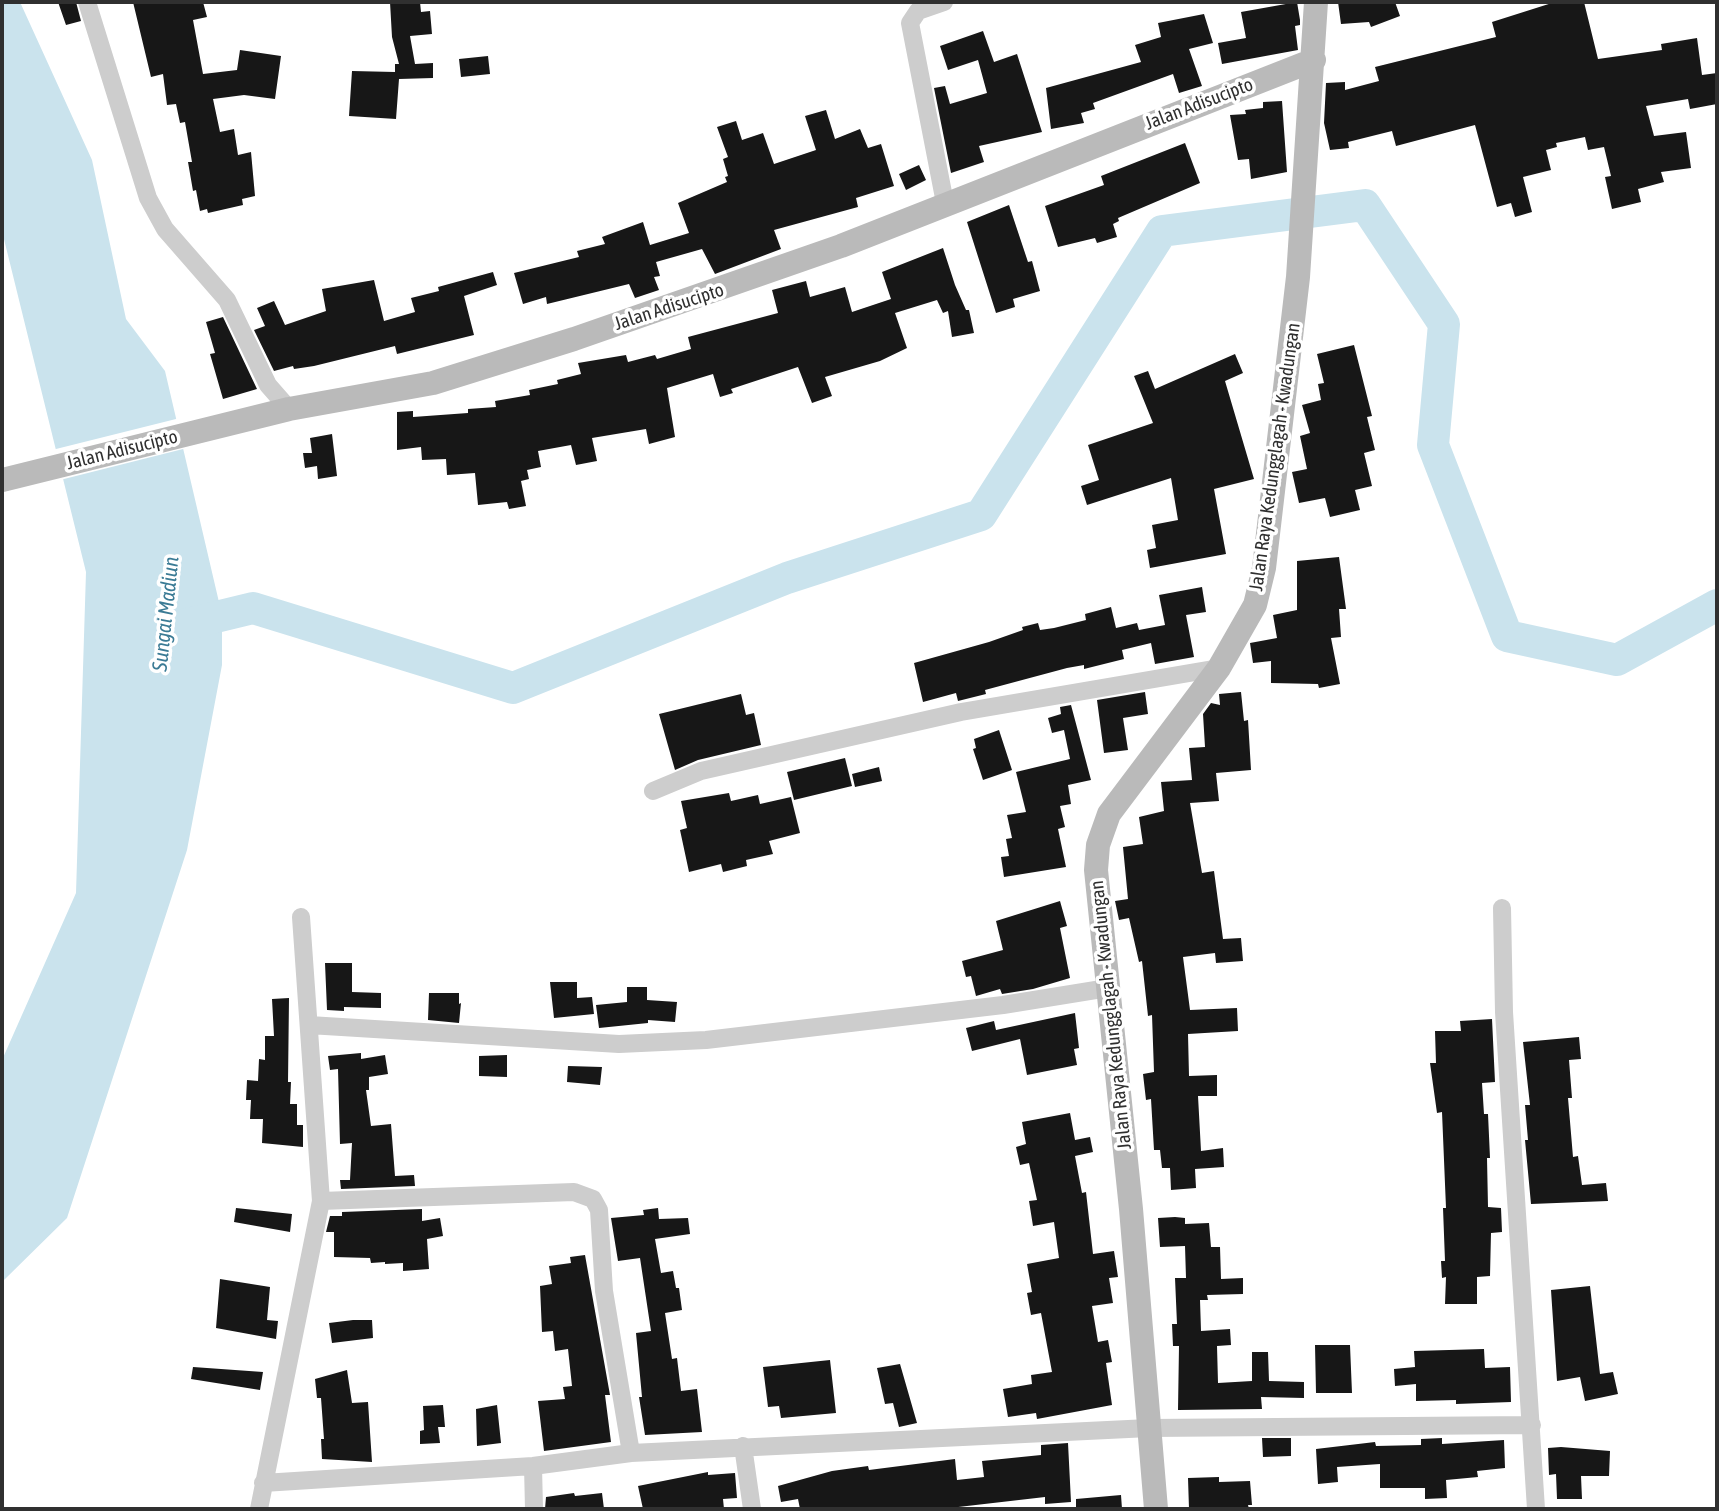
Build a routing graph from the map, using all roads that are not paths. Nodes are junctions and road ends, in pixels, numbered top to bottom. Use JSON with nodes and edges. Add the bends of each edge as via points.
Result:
{"nodes":[{"id":1,"x":87,"y":2,"type":"edge"},
{"id":2,"x":944,"y":2,"type":"edge"},
{"id":3,"x":1316,"y":2,"type":"edge"},
{"id":4,"x":1314,"y":60,"type":"junction"},
{"id":5,"x":945,"y":202,"type":"junction"},
{"id":6,"x":284,"y":411,"type":"junction"},
{"id":7,"x":2,"y":480,"type":"edge"},
{"id":8,"x":1219,"y":667,"type":"junction"},
{"id":9,"x":653,"y":791,"type":"dead end"},
{"id":10,"x":1503,"y":908,"type":"dead end"},
{"id":11,"x":301,"y":918,"type":"dead end"},
{"id":12,"x":1108,"y":988,"type":"junction"},
{"id":13,"x":309,"y":1025,"type":"junction"},
{"id":14,"x":321,"y":1201,"type":"junction"},
{"id":15,"x":1532,"y":1425,"type":"junction"},
{"id":16,"x":1149,"y":1428,"type":"junction"},
{"id":17,"x":743,"y":1446,"type":"junction"},
{"id":18,"x":631,"y":1453,"type":"junction"},
{"id":19,"x":533,"y":1466,"type":"junction"},
{"id":20,"x":263,"y":1483,"type":"junction"},
{"id":21,"x":258,"y":1509,"type":"edge"},
{"id":22,"x":534,"y":1509,"type":"edge"},
{"id":23,"x":752,"y":1509,"type":"edge"},
{"id":24,"x":1156,"y":1509,"type":"edge"},
{"id":25,"x":1536,"y":1509,"type":"edge"}],
"edges":[{"from":1,"to":6,"type":"street","via":[[148,198],[164,229],[227,300]]},
{"from":2,"to":5,"type":"street","via":[[918,11],[910,23]]},
{"from":3,"to":4,"type":"main road","name":"Jalan Raya Kedungglagah - Kwadungan"},
{"from":4,"to":5,"type":"main road","name":"Jalan Adisucipto"},
{"from":4,"to":8,"type":"main road","name":"Jalan Raya Kedungglagah - Kwadungan","via":[[1298,277],[1264,568],[1255,605]]},
{"from":5,"to":6,"type":"main road","name":"Jalan Adisucipto","via":[[739,284],[562,343],[433,383]]},
{"from":6,"to":7,"type":"main road","name":"Jalan Adisucipto"},
{"from":8,"to":9,"type":"street","via":[[961,712],[701,771]]},
{"from":8,"to":12,"type":"main road","name":"Jalan Raya Kedungglagah - Kwadungan","via":[[1130,783],[1109,814],[1098,845],[1096,870]]},
{"from":10,"to":15,"type":"street","via":[[1504,1012]]},
{"from":11,"to":13,"type":"street"},
{"from":12,"to":13,"type":"street","via":[[706,1040],[619,1044]]},
{"from":12,"to":16,"type":"main road","name":"Jalan Raya Kedungglagah - Kwadungan"},
{"from":13,"to":14,"type":"street"},
{"from":14,"to":18,"type":"street","via":[[574,1192],[593,1199]]},
{"from":14,"to":20,"type":"street"},
{"from":15,"to":16,"type":"street"},
{"from":15,"to":25,"type":"street"},
{"from":16,"to":17,"type":"street"},
{"from":16,"to":24,"type":"main road","name":"Jalan Raya Kedungglagah - Kwadungan"},
{"from":17,"to":18,"type":"street"},
{"from":17,"to":23,"type":"street"},
{"from":18,"to":19,"type":"street"},
{"from":19,"to":20,"type":"street"},
{"from":19,"to":22,"type":"street"},
{"from":20,"to":21,"type":"street"}]}
